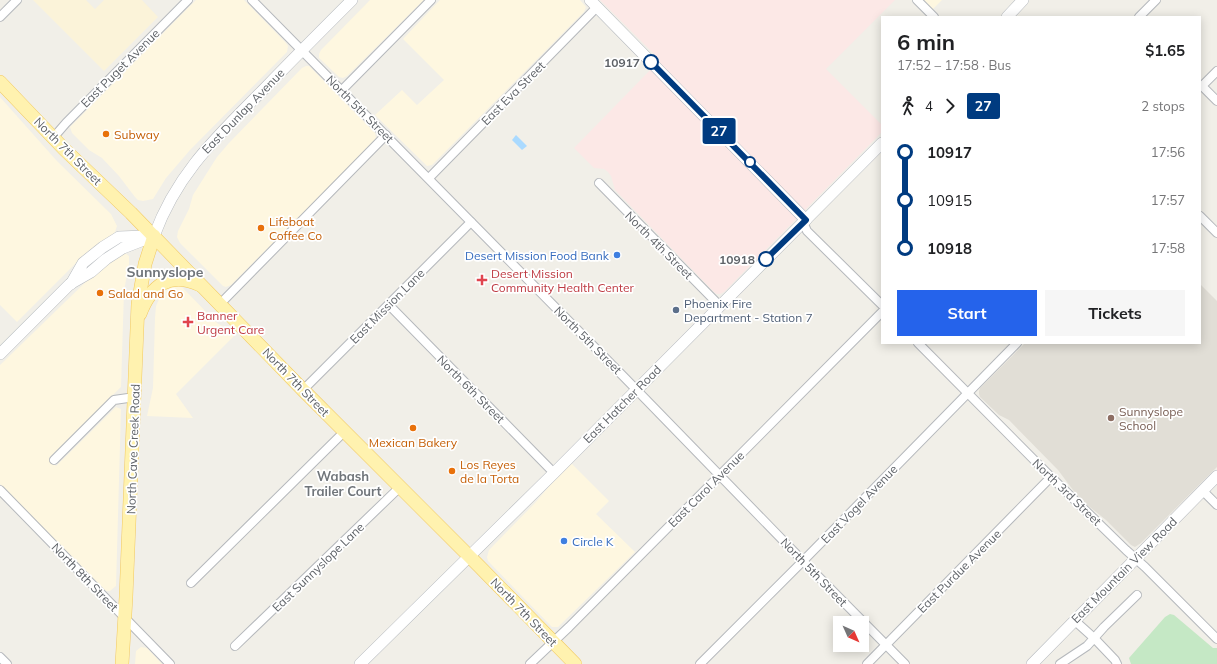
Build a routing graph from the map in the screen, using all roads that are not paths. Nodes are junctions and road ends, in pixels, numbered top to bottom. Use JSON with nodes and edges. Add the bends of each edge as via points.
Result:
{"nodes":[{"id":1,"x":16,"y":0,"type":"edge"},
{"id":2,"x":188,"y":0,"type":"edge"},
{"id":3,"x":252,"y":0,"type":"edge"},
{"id":4,"x":352,"y":0,"type":"edge"},
{"id":5,"x":431,"y":0,"type":"edge"},
{"id":6,"x":917,"y":0,"type":"edge"},
{"id":7,"x":1023,"y":0,"type":"edge"},
{"id":8,"x":1156,"y":0,"type":"edge"},
{"id":9,"x":593,"y":4,"type":"edge"},
{"id":10,"x":933,"y":16,"type":"edge"},
{"id":11,"x":1008,"y":16,"type":"edge"},
{"id":12,"x":1141,"y":16,"type":"edge"},
{"id":13,"x":0,"y":17,"type":"edge"},
{"id":14,"x":301,"y":50,"type":"junction"},
{"id":15,"x":1217,"y":71,"type":"edge"},
{"id":16,"x":0,"y":82,"type":"edge"},
{"id":17,"x":1201,"y":86,"type":"edge"},
{"id":18,"x":342,"y":90,"type":"junction"},
{"id":19,"x":1217,"y":101,"type":"edge"},
{"id":20,"x":386,"y":135,"type":"junction"},
{"id":21,"x":53,"y":138,"type":"junction"},
{"id":22,"x":881,"y":144,"type":"edge"},
{"id":23,"x":429,"y":178,"type":"junction"},
{"id":24,"x":599,"y":183,"type":"dead end"},
{"id":25,"x":1201,"y":217,"type":"edge"},
{"id":26,"x":805,"y":221,"type":"junction"},
{"id":27,"x":471,"y":222,"type":"junction"},
{"id":28,"x":1217,"y":233,"type":"edge"},
{"id":29,"x":154,"y":236,"type":"junction"},
{"id":30,"x":204,"y":287,"type":"junction"},
{"id":31,"x":220,"y":304,"type":"junction"},
{"id":32,"x":881,"y":304,"type":"edge"},
{"id":33,"x":389,"y":305,"type":"junction"},
{"id":34,"x":720,"y":306,"type":"junction"},
{"id":35,"x":881,"y":313,"type":"edge"},
{"id":36,"x":137,"y":321,"type":"junction"},
{"id":37,"x":919,"y":344,"type":"edge"},
{"id":38,"x":1016,"y":344,"type":"edge"},
{"id":39,"x":0,"y":354,"type":"edge"},
{"id":40,"x":304,"y":390,"type":"junction"},
{"id":41,"x":636,"y":390,"type":"junction"},
{"id":42,"x":967,"y":394,"type":"junction"},
{"id":43,"x":135,"y":397,"type":"junction"},
{"id":44,"x":344,"y":431,"type":"junction"},
{"id":45,"x":54,"y":460,"type":"dead end"},
{"id":46,"x":554,"y":473,"type":"junction"},
{"id":47,"x":720,"y":475,"type":"junction"},
{"id":48,"x":1217,"y":476,"type":"edge"},
{"id":49,"x":1051,"y":477,"type":"junction"},
{"id":50,"x":400,"y":487,"type":"junction"},
{"id":51,"x":0,"y":490,"type":"edge"},
{"id":52,"x":1203,"y":491,"type":"junction"},
{"id":53,"x":1217,"y":505,"type":"edge"},
{"id":54,"x":470,"y":557,"type":"junction"},
{"id":55,"x":1136,"y":559,"type":"junction"},
{"id":56,"x":803,"y":561,"type":"junction"},
{"id":57,"x":191,"y":583,"type":"dead end"},
{"id":58,"x":1138,"y":595,"type":"dead end"},
{"id":59,"x":125,"y":618,"type":"junction"},
{"id":60,"x":1074,"y":620,"type":"junction"},
{"id":61,"x":1094,"y":638,"type":"junction"},
{"id":62,"x":1217,"y":639,"type":"edge"},
{"id":63,"x":553,"y":642,"type":"junction"},
{"id":64,"x":886,"y":645,"type":"junction"},
{"id":65,"x":236,"y":646,"type":"dead end"},
{"id":66,"x":0,"y":657,"type":"edge"},
{"id":67,"x":7,"y":664,"type":"edge"},
{"id":68,"x":122,"y":664,"type":"edge"},
{"id":69,"x":170,"y":664,"type":"edge"},
{"id":70,"x":360,"y":664,"type":"edge"},
{"id":71,"x":530,"y":664,"type":"edge"},
{"id":72,"x":574,"y":664,"type":"edge"},
{"id":73,"x":700,"y":664,"type":"edge"},
{"id":74,"x":867,"y":664,"type":"edge"},
{"id":75,"x":905,"y":664,"type":"edge"},
{"id":76,"x":1032,"y":664,"type":"edge"},
{"id":77,"x":1060,"y":664,"type":"edge"},
{"id":78,"x":1116,"y":664,"type":"edge"}],
"edges":[{"from":1,"to":13,"type":"street"},
{"from":2,"to":21,"type":"street","name":"East Puget Avenue"},
{"from":3,"to":14,"type":"street","name":"North 5th Street"},
{"from":4,"to":14,"type":"street","name":"East Dunlap Avenue"},
{"from":5,"to":18,"type":"street"},
{"from":6,"to":10,"type":"street"},
{"from":7,"to":11,"type":"street"},
{"from":8,"to":12,"type":"street"},
{"from":9,"to":23,"type":"street","name":"East Eva Street"},
{"from":9,"to":26,"type":"street"},
{"from":14,"to":18,"type":"street","name":"North 5th Street"},
{"from":14,"to":29,"type":"street","name":"East Dunlap Avenue","via":[[202,153],[172,195]]},
{"from":15,"to":17,"type":"street"},
{"from":16,"to":21,"type":"main road","name":"North 7th Street"},
{"from":17,"to":19,"type":"street"},
{"from":18,"to":20,"type":"street","name":"North 5th Street"},
{"from":20,"to":23,"type":"street","name":"North 5th Street"},
{"from":20,"to":31,"type":"street"},
{"from":21,"to":29,"type":"main road","name":"North 7th Street"},
{"from":22,"to":26,"type":"street","name":"East Hatcher Road"},
{"from":23,"to":27,"type":"street","name":"North 5th Street"},
{"from":24,"to":34,"type":"street","name":"North 4th Street"},
{"from":25,"to":28,"type":"street"},
{"from":26,"to":32,"type":"street","via":[[807,231]]},
{"from":26,"to":34,"type":"street","name":"East Hatcher Road"},
{"from":27,"to":33,"type":"street","name":"East Mission Lane"},
{"from":27,"to":41,"type":"street","name":"North 5th Street"},
{"from":29,"to":30,"type":"main road","name":"North 7th Street"},
{"from":29,"to":36,"type":"main road","name":"North Cave Creek Road","via":[[140,284]]},
{"from":29,"to":39,"type":"street","via":[[123,248],[70,284]]},
{"from":30,"to":31,"type":"main road","name":"North 7th Street"},
{"from":30,"to":36,"type":"main road","via":[[190,280],[168,280],[159,285],[149,297]]},
{"from":31,"to":40,"type":"main road","name":"North 7th Street"},
{"from":33,"to":40,"type":"street","name":"East Mission Lane"},
{"from":33,"to":46,"type":"street","name":"North 6th Street"},
{"from":34,"to":41,"type":"street","name":"East Hatcher Road"},
{"from":35,"to":47,"type":"street","name":"East Carol Avenue"},
{"from":36,"to":43,"type":"main road","name":"North Cave Creek Road"},
{"from":37,"to":42,"type":"street","name":"North 3rd Street"},
{"from":38,"to":42,"type":"street","name":"East Vogel Avenue"},
{"from":40,"to":44,"type":"main road","name":"North 7th Street"},
{"from":41,"to":46,"type":"street","name":"East Hatcher Road"},
{"from":41,"to":47,"type":"street","name":"North 5th Street"},
{"from":42,"to":49,"type":"street","name":"North 3rd Street"},
{"from":42,"to":56,"type":"street","name":"East Vogel Avenue"},
{"from":43,"to":45,"type":"street","via":[[114,400]]},
{"from":43,"to":59,"type":"main road","name":"North Cave Creek Road"},
{"from":44,"to":50,"type":"main road","name":"North 7th Street"},
{"from":44,"to":57,"type":"street"},
{"from":46,"to":54,"type":"street","name":"East Hatcher Road"},
{"from":47,"to":56,"type":"street","name":"North 5th Street"},
{"from":47,"to":63,"type":"street","name":"East Carol Avenue"},
{"from":48,"to":52,"type":"street","name":"East Mountain View Road"},
{"from":49,"to":55,"type":"street","name":"North 3rd Street"},
{"from":49,"to":64,"type":"street","name":"East Purdue Avenue"},
{"from":50,"to":54,"type":"main road","name":"North 7th Street"},
{"from":50,"to":65,"type":"street","name":"East Sunnyslope Lane"},
{"from":51,"to":59,"type":"street","name":"North 8th Street"},
{"from":52,"to":53,"type":"street"},
{"from":52,"to":55,"type":"street","name":"East Mountain View Road"},
{"from":54,"to":63,"type":"main road","name":"North 7th Street"},
{"from":54,"to":70,"type":"street","name":"East Hatcher Road"},
{"from":55,"to":60,"type":"street","name":"East Mountain View Road"},
{"from":55,"to":62,"type":"street","name":"North 3rd Street"},
{"from":56,"to":64,"type":"street","name":"North 5th Street"},
{"from":56,"to":73,"type":"street","name":"East Vogel Avenue"},
{"from":58,"to":61,"type":"street"},
{"from":59,"to":68,"type":"main road","name":"North Cave Creek Road"},
{"from":59,"to":69,"type":"street","name":"North 8th Street"},
{"from":60,"to":61,"type":"street"},
{"from":60,"to":76,"type":"street","name":"East Mountain View Road"},
{"from":61,"to":77,"type":"street","via":[[1087,646]]},
{"from":61,"to":78,"type":"street"},
{"from":63,"to":71,"type":"street","name":"East Carol Avenue"},
{"from":63,"to":72,"type":"main road","name":"North 7th Street"},
{"from":64,"to":74,"type":"street","name":"East Purdue Avenue"},
{"from":64,"to":75,"type":"street","name":"North 5th Street"},
{"from":66,"to":67,"type":"street"}]}
